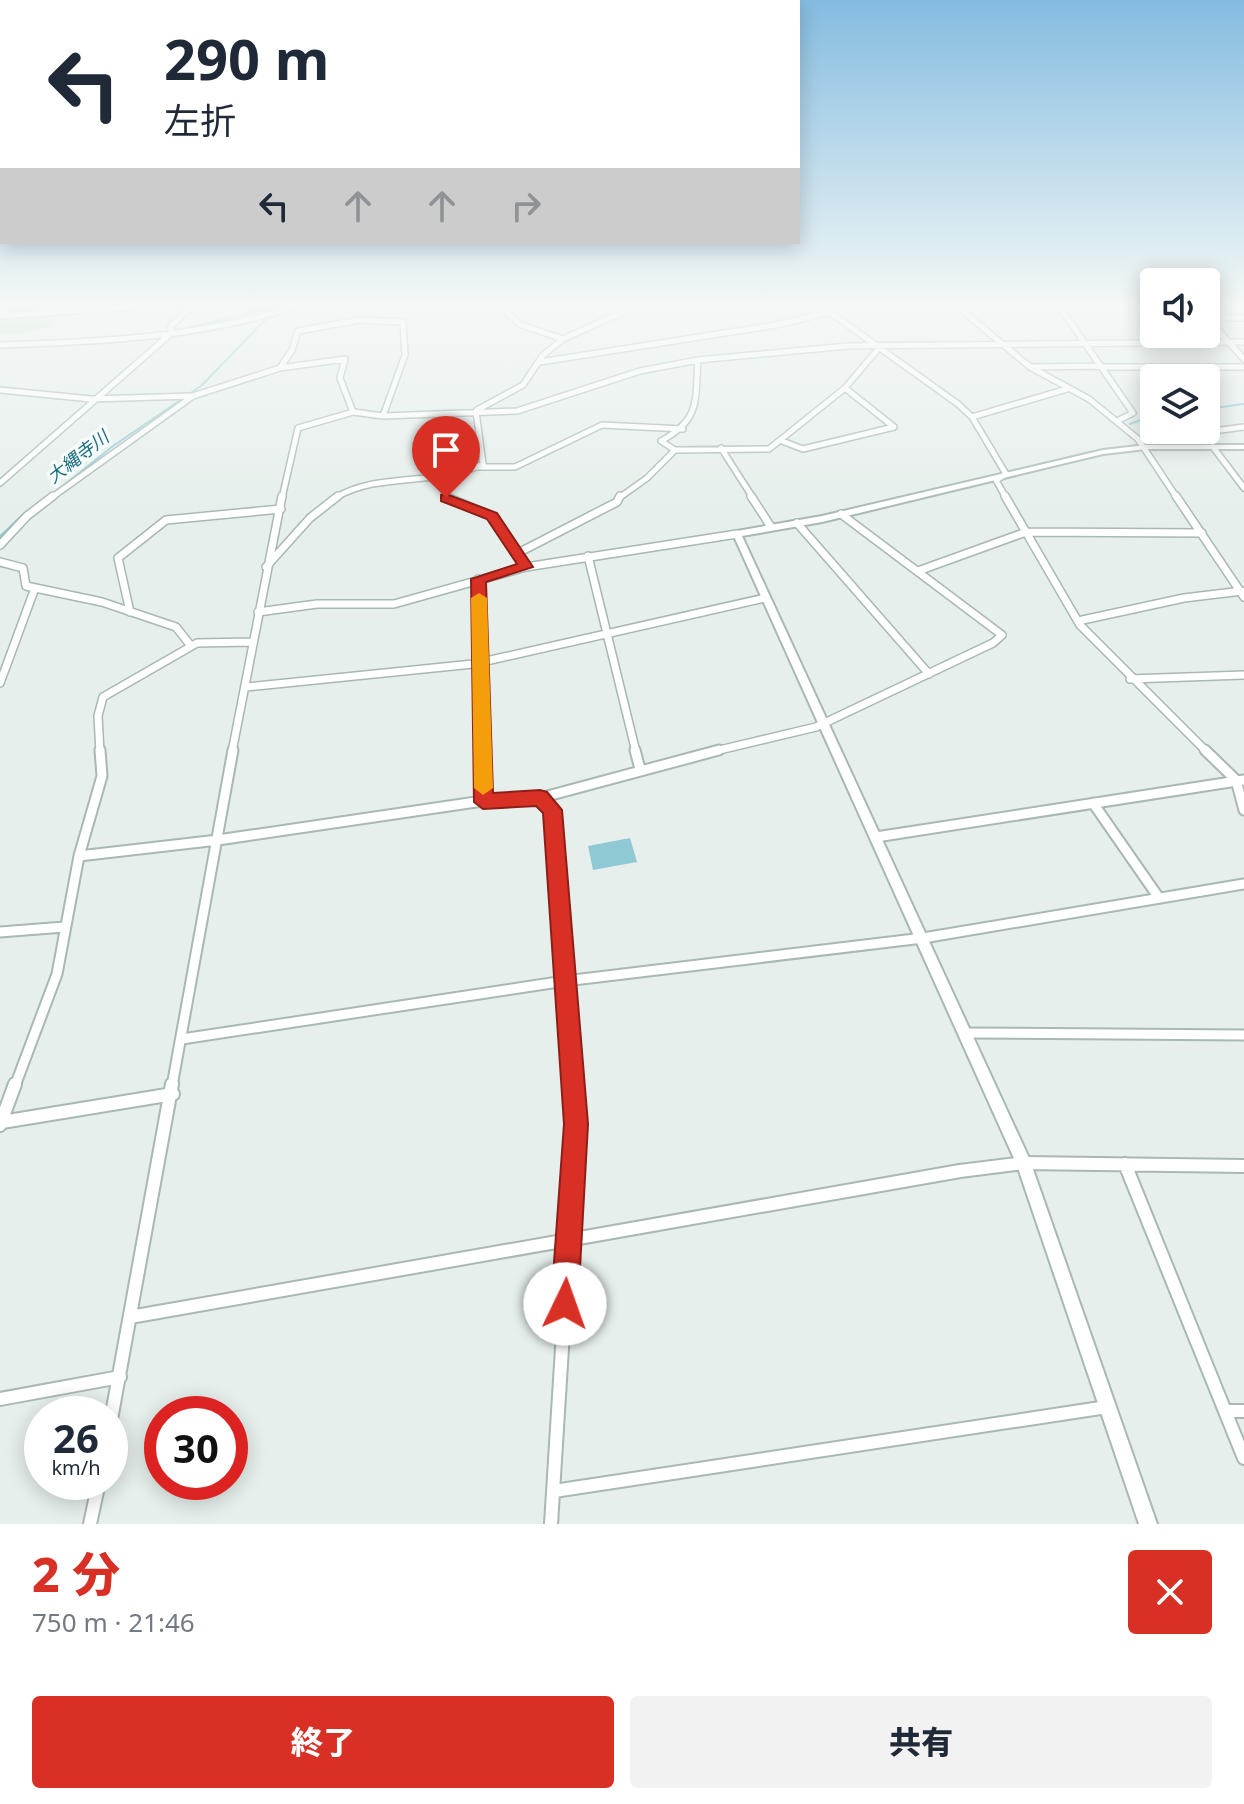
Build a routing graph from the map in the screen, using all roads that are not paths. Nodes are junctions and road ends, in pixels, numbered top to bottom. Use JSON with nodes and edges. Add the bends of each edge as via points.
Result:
{"nodes":[{"id":1,"x":120,"y":374,"type":"edge"},
{"id":2,"x":261,"y":374,"type":"edge"},
{"id":3,"x":341,"y":374,"type":"edge"},
{"id":4,"x":399,"y":374,"type":"edge"},
{"id":5,"x":531,"y":374,"type":"edge"},
{"id":6,"x":625,"y":374,"type":"edge"},
{"id":7,"x":697,"y":374,"type":"edge"},
{"id":8,"x":856,"y":374,"type":"edge"},
{"id":9,"x":915,"y":374,"type":"edge"},
{"id":10,"x":1043,"y":374,"type":"edge"},
{"id":11,"x":1106,"y":374,"type":"edge"},
{"id":12,"x":845,"y":388,"type":"junction"},
{"id":13,"x":1068,"y":388,"type":"junction"},
{"id":14,"x":2,"y":391,"type":"edge"},
{"id":15,"x":192,"y":396,"type":"junction"},
{"id":16,"x":91,"y":399,"type":"junction"},
{"id":17,"x":476,"y":411,"type":"junction"},
{"id":18,"x":353,"y":412,"type":"junction"},
{"id":19,"x":383,"y":416,"type":"junction"},
{"id":20,"x":972,"y":417,"type":"junction"},
{"id":21,"x":1117,"y":421,"type":"junction"},
{"id":22,"x":1244,"y":427,"type":"edge"},
{"id":23,"x":683,"y":429,"type":"junction"},
{"id":24,"x":1220,"y":430,"type":"edge"},
{"id":25,"x":782,"y":441,"type":"junction"},
{"id":26,"x":1146,"y":447,"type":"junction"},
{"id":27,"x":1213,"y":447,"type":"junction"},
{"id":28,"x":1244,"y":447,"type":"edge"},
{"id":29,"x":721,"y":448,"type":"junction"},
{"id":30,"x":675,"y":450,"type":"junction"},
{"id":31,"x":478,"y":467,"type":"junction"},
{"id":32,"x":1006,"y":474,"type":"junction"},
{"id":33,"x":441,"y":479,"type":"junction"},
{"id":34,"x":0,"y":483,"type":"edge"},
{"id":35,"x":1244,"y":488,"type":"edge"},
{"id":36,"x":281,"y":509,"type":"junction"},
{"id":37,"x":841,"y":514,"type":"junction"},
{"id":38,"x":797,"y":523,"type":"junction"},
{"id":39,"x":771,"y":527,"type":"junction"},
{"id":40,"x":1026,"y":532,"type":"junction"},
{"id":41,"x":1202,"y":533,"type":"junction"},
{"id":42,"x":737,"y":534,"type":"junction"},
{"id":43,"x":0,"y":545,"type":"edge"},
{"id":44,"x":518,"y":553,"type":"junction"},
{"id":45,"x":588,"y":556,"type":"junction"},
{"id":46,"x":0,"y":562,"type":"edge"},
{"id":47,"x":266,"y":567,"type":"junction"},
{"id":48,"x":526,"y":567,"type":"junction"},
{"id":49,"x":918,"y":571,"type":"junction"},
{"id":50,"x":478,"y":579,"type":"junction"},
{"id":51,"x":35,"y":588,"type":"junction"},
{"id":52,"x":1243,"y":593,"type":"edge"},
{"id":53,"x":765,"y":598,"type":"junction"},
{"id":54,"x":130,"y":612,"type":"junction"},
{"id":55,"x":258,"y":612,"type":"junction"},
{"id":56,"x":1078,"y":621,"type":"junction"},
{"id":57,"x":606,"y":632,"type":"junction"},
{"id":58,"x":252,"y":642,"type":"junction"},
{"id":59,"x":191,"y":646,"type":"junction"},
{"id":60,"x":482,"y":662,"type":"junction"},
{"id":61,"x":929,"y":674,"type":"junction"},
{"id":62,"x":1244,"y":675,"type":"edge"},
{"id":63,"x":1130,"y":679,"type":"junction"},
{"id":64,"x":0,"y":683,"type":"edge"},
{"id":65,"x":247,"y":687,"type":"junction"},
{"id":66,"x":822,"y":724,"type":"junction"},
{"id":67,"x":640,"y":769,"type":"junction"},
{"id":68,"x":1240,"y":780,"type":"edge"},
{"id":69,"x":540,"y":798,"type":"junction"},
{"id":70,"x":483,"y":802,"type":"junction"},
{"id":71,"x":1093,"y":803,"type":"junction"},
{"id":72,"x":1244,"y":810,"type":"edge"},
{"id":73,"x":876,"y":837,"type":"junction"},
{"id":74,"x":218,"y":840,"type":"junction"},
{"id":75,"x":79,"y":856,"type":"junction"},
{"id":76,"x":1244,"y":884,"type":"edge"},
{"id":77,"x":1159,"y":898,"type":"junction"},
{"id":78,"x":64,"y":927,"type":"junction"},
{"id":79,"x":0,"y":932,"type":"edge"},
{"id":80,"x":923,"y":938,"type":"junction"},
{"id":81,"x":565,"y":981,"type":"junction"},
{"id":82,"x":966,"y":1033,"type":"junction"},
{"id":83,"x":1244,"y":1035,"type":"edge"},
{"id":84,"x":182,"y":1039,"type":"junction"},
{"id":85,"x":173,"y":1094,"type":"junction"},
{"id":86,"x":1,"y":1123,"type":"edge"},
{"id":87,"x":1024,"y":1163,"type":"junction"},
{"id":88,"x":1125,"y":1164,"type":"junction"},
{"id":89,"x":1244,"y":1166,"type":"edge"},
{"id":90,"x":568,"y":1242,"type":"junction"},
{"id":91,"x":130,"y":1317,"type":"junction"},
{"id":92,"x":120,"y":1377,"type":"junction"},
{"id":93,"x":116,"y":1396,"type":"edge"},
{"id":94,"x":0,"y":1399,"type":"edge"},
{"id":95,"x":1107,"y":1407,"type":"junction"},
{"id":96,"x":1225,"y":1411,"type":"junction"},
{"id":97,"x":1244,"y":1411,"type":"edge"},
{"id":98,"x":1244,"y":1458,"type":"edge"},
{"id":99,"x":554,"y":1491,"type":"junction"},
{"id":100,"x":95,"y":1500,"type":"edge"},
{"id":101,"x":90,"y":1524,"type":"edge"},
{"id":102,"x":551,"y":1524,"type":"edge"},
{"id":103,"x":1148,"y":1524,"type":"edge"}],
"edges":[{"from":1,"to":16,"type":"street"},
{"from":2,"to":15,"type":"street"},
{"from":3,"to":18,"type":"street"},
{"from":4,"to":19,"type":"street"},
{"from":5,"to":17,"type":"street","via":[[523,385]]},
{"from":6,"to":17,"type":"street","via":[[526,409]]},
{"from":7,"to":23,"type":"street","via":[[694,413]]},
{"from":8,"to":12,"type":"street"},
{"from":9,"to":20,"type":"street"},
{"from":10,"to":13,"type":"street"},
{"from":11,"to":21,"type":"street","via":[[1133,413]]},
{"from":12,"to":25,"type":"street"},
{"from":12,"to":25,"type":"street","via":[[894,427],[803,449]]},
{"from":13,"to":20,"type":"street"},
{"from":13,"to":21,"type":"street"},
{"from":14,"to":16,"type":"street"},
{"from":15,"to":16,"type":"street"},
{"from":15,"to":43,"type":"street","via":[[27,516]]},
{"from":16,"to":34,"type":"street"},
{"from":17,"to":19,"type":"street"},
{"from":17,"to":31,"type":"street","via":[[484,457]]},
{"from":18,"to":19,"type":"street"},
{"from":18,"to":36,"type":"street","via":[[298,428]]},
{"from":20,"to":32,"type":"street"},
{"from":21,"to":26,"type":"street"},
{"from":22,"to":24,"type":"street"},
{"from":23,"to":30,"type":"street","via":[[661,441]]},
{"from":23,"to":31,"type":"street","via":[[602,425],[515,467]]},
{"from":25,"to":29,"type":"street","via":[[758,451]]},
{"from":26,"to":27,"type":"street"},
{"from":26,"to":32,"type":"street"},
{"from":26,"to":41,"type":"street"},
{"from":27,"to":28,"type":"street"},
{"from":27,"to":35,"type":"street"},
{"from":29,"to":30,"type":"street"},
{"from":29,"to":39,"type":"street"},
{"from":30,"to":44,"type":"street","via":[[617,502]]},
{"from":31,"to":33,"type":"street","via":[[461,477]]},
{"from":32,"to":37,"type":"street"},
{"from":32,"to":40,"type":"street","via":[[996,480]]},
{"from":33,"to":44,"type":"street","via":[[446,498],[492,516]]},
{"from":33,"to":47,"type":"street","via":[[384,482],[341,495],[326,503]]},
{"from":36,"to":47,"type":"street"},
{"from":36,"to":54,"type":"street","via":[[161,523],[118,558]]},
{"from":37,"to":38,"type":"street"},
{"from":37,"to":49,"type":"street"},
{"from":38,"to":39,"type":"street"},
{"from":38,"to":61,"type":"street"},
{"from":39,"to":42,"type":"street"},
{"from":40,"to":41,"type":"street"},
{"from":40,"to":49,"type":"street"},
{"from":40,"to":56,"type":"street"},
{"from":41,"to":52,"type":"street"},
{"from":42,"to":45,"type":"street"},
{"from":42,"to":53,"type":"street"},
{"from":44,"to":48,"type":"street"},
{"from":45,"to":48,"type":"street"},
{"from":45,"to":57,"type":"street"},
{"from":46,"to":51,"type":"street","via":[[21,565],[25,584]]},
{"from":47,"to":55,"type":"street"},
{"from":48,"to":50,"type":"street"},
{"from":49,"to":61,"type":"street","via":[[1002,635]]},
{"from":50,"to":55,"type":"street","via":[[385,605],[317,604]]},
{"from":50,"to":60,"type":"street"},
{"from":51,"to":54,"type":"street"},
{"from":51,"to":64,"type":"street"},
{"from":52,"to":56,"type":"street","via":[[1184,598]]},
{"from":53,"to":57,"type":"street"},
{"from":53,"to":66,"type":"street"},
{"from":54,"to":59,"type":"street","via":[[176,627]]},
{"from":55,"to":58,"type":"street"},
{"from":56,"to":63,"type":"street"},
{"from":57,"to":60,"type":"street"},
{"from":57,"to":67,"type":"street"},
{"from":58,"to":59,"type":"street"},
{"from":58,"to":65,"type":"street"},
{"from":59,"to":75,"type":"street","via":[[103,697],[98,716],[102,776]]},
{"from":60,"to":65,"type":"street"},
{"from":60,"to":70,"type":"street"},
{"from":61,"to":66,"type":"street"},
{"from":62,"to":63,"type":"street"},
{"from":63,"to":68,"type":"street"},
{"from":65,"to":74,"type":"street"},
{"from":66,"to":67,"type":"street"},
{"from":66,"to":73,"type":"street"},
{"from":67,"to":69,"type":"street"},
{"from":68,"to":71,"type":"street"},
{"from":68,"to":72,"type":"street"},
{"from":69,"to":70,"type":"street"},
{"from":69,"to":81,"type":"street","via":[[552,810]]},
{"from":70,"to":74,"type":"street"},
{"from":71,"to":73,"type":"street"},
{"from":71,"to":77,"type":"street"},
{"from":73,"to":80,"type":"street"},
{"from":74,"to":75,"type":"street"},
{"from":74,"to":84,"type":"street"},
{"from":75,"to":78,"type":"street"},
{"from":76,"to":77,"type":"street"},
{"from":77,"to":80,"type":"street"},
{"from":78,"to":79,"type":"street"},
{"from":78,"to":86,"type":"street","via":[[57,974]]},
{"from":80,"to":81,"type":"street"},
{"from":80,"to":82,"type":"street"},
{"from":81,"to":84,"type":"street"},
{"from":81,"to":90,"type":"street","via":[[576,1124]]},
{"from":82,"to":83,"type":"street"},
{"from":82,"to":87,"type":"street"},
{"from":84,"to":85,"type":"street"},
{"from":85,"to":86,"type":"street"},
{"from":85,"to":91,"type":"street"},
{"from":87,"to":88,"type":"street"},
{"from":87,"to":90,"type":"street"},
{"from":87,"to":95,"type":"street"},
{"from":88,"to":89,"type":"street"},
{"from":88,"to":96,"type":"street"},
{"from":90,"to":91,"type":"street"},
{"from":90,"to":99,"type":"street"},
{"from":91,"to":92,"type":"street"},
{"from":92,"to":93,"type":"street"},
{"from":92,"to":94,"type":"street"},
{"from":95,"to":99,"type":"street"},
{"from":95,"to":103,"type":"street"},
{"from":96,"to":97,"type":"street"},
{"from":96,"to":98,"type":"street"},
{"from":99,"to":102,"type":"street"},
{"from":100,"to":101,"type":"street"}]}
